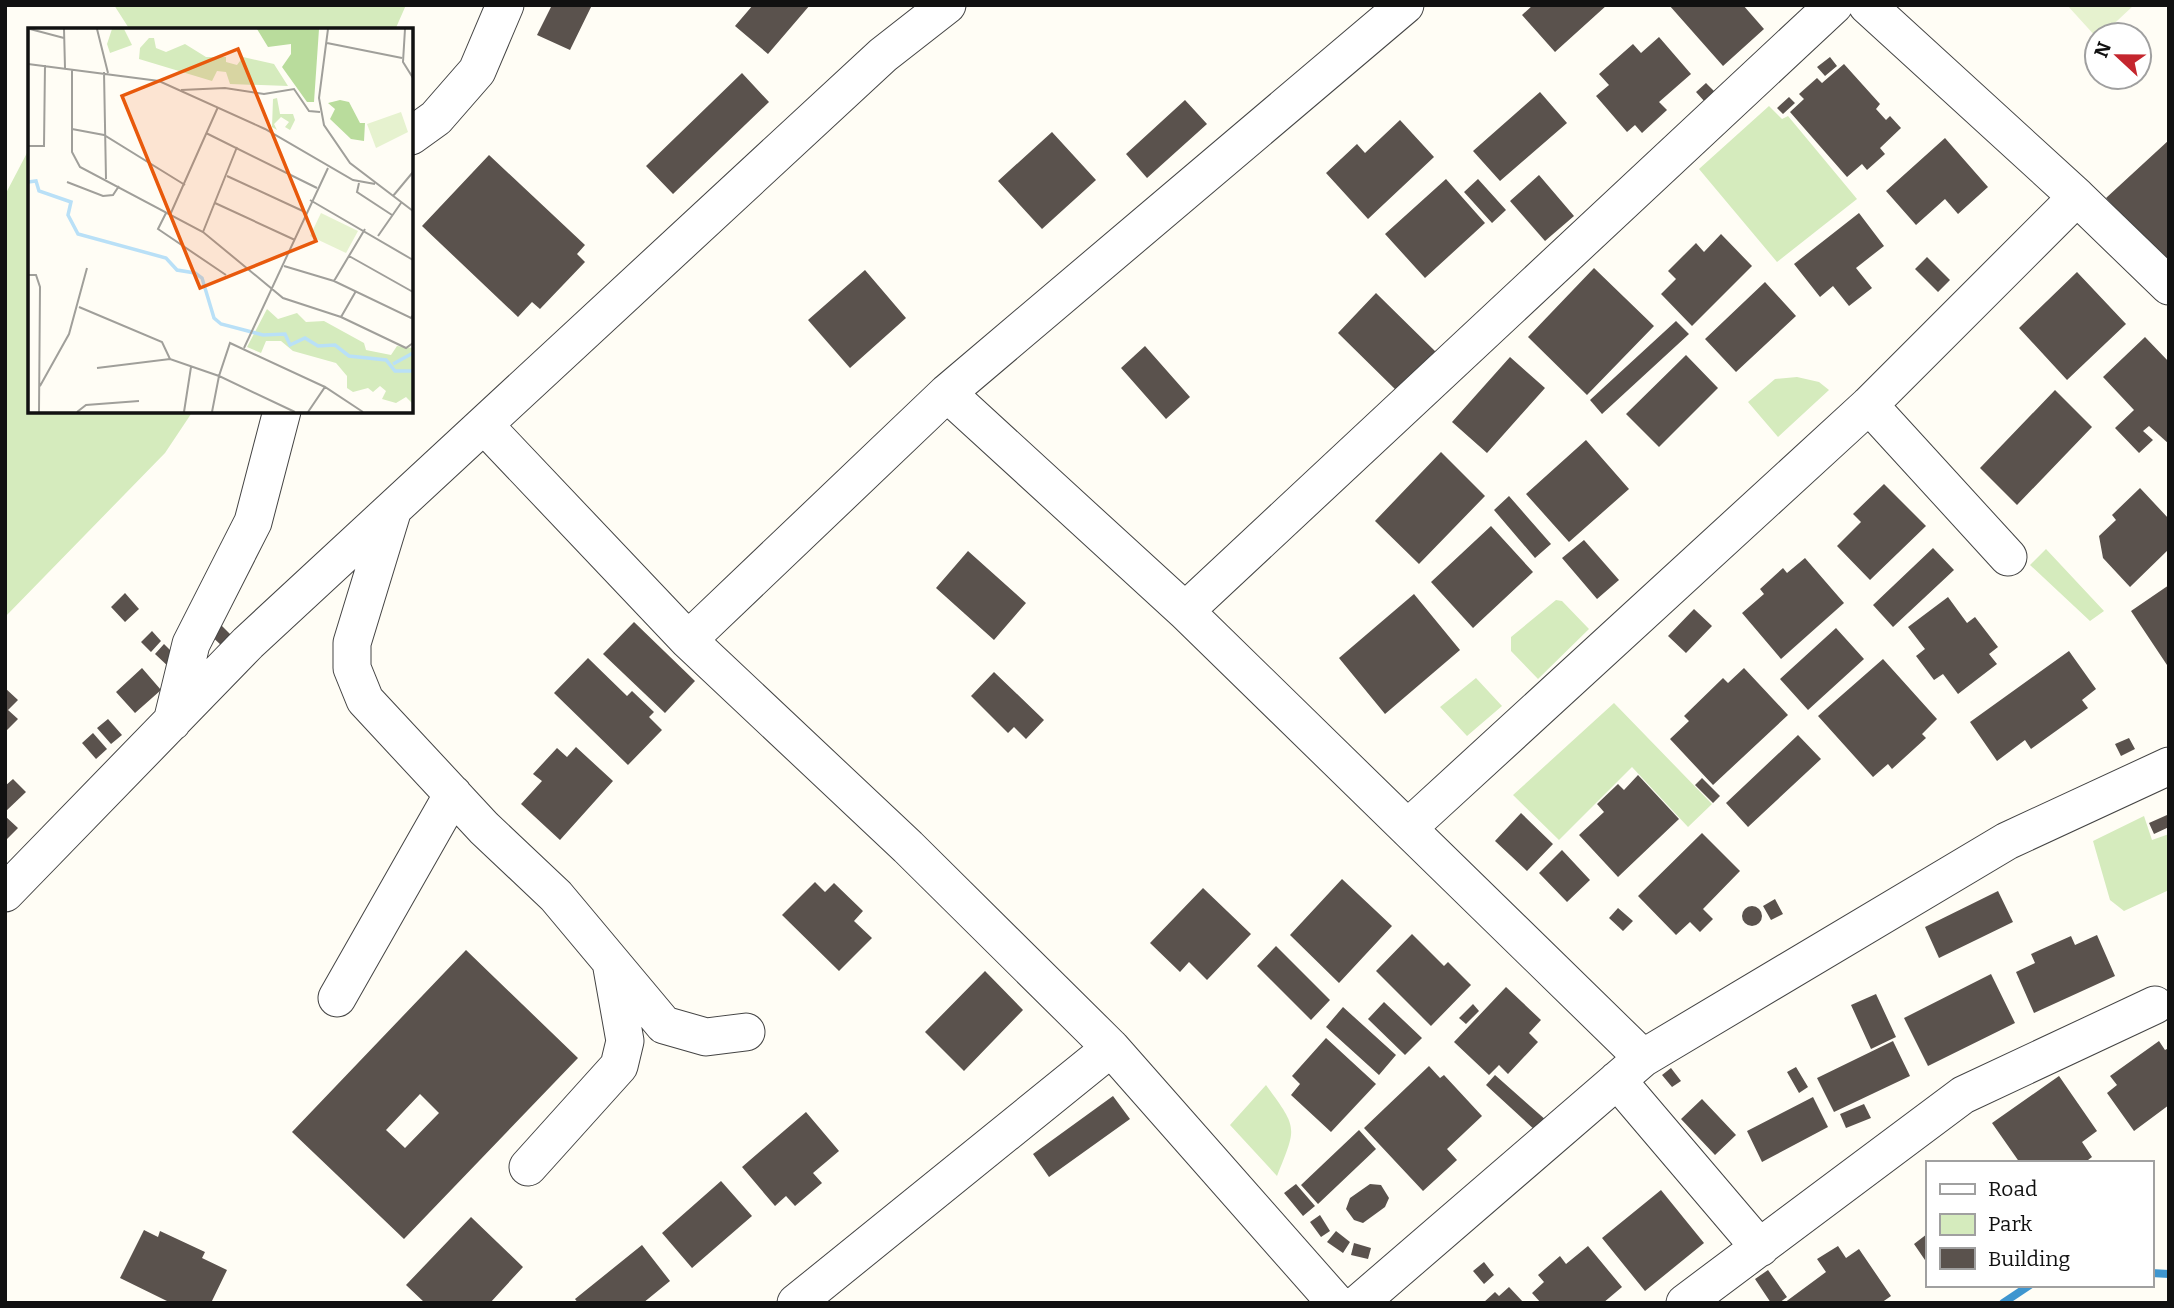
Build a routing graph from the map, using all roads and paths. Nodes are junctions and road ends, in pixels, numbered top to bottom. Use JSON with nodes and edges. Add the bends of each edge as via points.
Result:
{"nodes":[{"id":1,"x":505,"y":5,"type":"edge"},
{"id":2,"x":947,"y":5,"type":"edge"},
{"id":3,"x":1405,"y":5,"type":"edge"},
{"id":4,"x":1834,"y":5,"type":"edge"},
{"id":5,"x":1867,"y":5,"type":"edge"},
{"id":6,"x":413,"y":135,"type":"edge"},
{"id":7,"x":2077,"y":197,"type":"junction"},
{"id":8,"x":2169,"y":286,"type":"edge"},
{"id":9,"x":947,"y":393,"type":"junction"},
{"id":10,"x":1869,"y":405,"type":"junction"},
{"id":11,"x":281,"y":413,"type":"edge"},
{"id":12,"x":485,"y":426,"type":"junction"},
{"id":13,"x":392,"y":511,"type":"junction"},
{"id":14,"x":2008,"y":557,"type":"dead end"},
{"id":15,"x":1185,"y":611,"type":"junction"},
{"id":16,"x":688,"y":640,"type":"junction"},
{"id":17,"x":171,"y":725,"type":"junction"},
{"id":18,"x":2169,"y":766,"type":"edge"},
{"id":19,"x":453,"y":794,"type":"junction"},
{"id":20,"x":1409,"y":827,"type":"junction"},
{"id":21,"x":5,"y":893,"type":"edge"},
{"id":22,"x":611,"y":961,"type":"junction"},
{"id":23,"x":337,"y":998,"type":"dead end"},
{"id":24,"x":2155,"y":1005,"type":"dead end"},
{"id":25,"x":746,"y":1032,"type":"dead end"},
{"id":26,"x":1111,"y":1048,"type":"junction"},
{"id":27,"x":1630,"y":1069,"type":"junction"},
{"id":28,"x":528,"y":1167,"type":"dead end"},
{"id":29,"x":1760,"y":1248,"type":"junction"},
{"id":30,"x":796,"y":1303,"type":"edge"},
{"id":31,"x":1336,"y":1303,"type":"edge"},
{"id":32,"x":1359,"y":1303,"type":"edge"},
{"id":33,"x":1685,"y":1303,"type":"edge"}],
"edges":[{"from":1,"to":6,"type":"street","via":[[477,71],[436,118]]},
{"from":2,"to":12,"type":"street","via":[[883,55]]},
{"from":3,"to":9,"type":"street"},
{"from":4,"to":15,"type":"street"},
{"from":5,"to":7,"type":"street"},
{"from":7,"to":8,"type":"street"},
{"from":7,"to":10,"type":"street"},
{"from":9,"to":15,"type":"street"},
{"from":9,"to":16,"type":"street"},
{"from":10,"to":14,"type":"street"},
{"from":10,"to":20,"type":"street"},
{"from":11,"to":17,"type":"street","via":[[253,522],[191,644]]},
{"from":12,"to":13,"type":"street"},
{"from":12,"to":16,"type":"street"},
{"from":13,"to":17,"type":"street","via":[[248,643]]},
{"from":13,"to":19,"type":"street","via":[[352,643],[352,668],[365,700]]},
{"from":15,"to":20,"type":"street"},
{"from":16,"to":26,"type":"street","via":[[908,847]]},
{"from":17,"to":21,"type":"street"},
{"from":18,"to":27,"type":"street","via":[[2007,841]]},
{"from":19,"to":22,"type":"street","via":[[556,896]]},
{"from":19,"to":23,"type":"street"},
{"from":20,"to":27,"type":"street"},
{"from":22,"to":25,"type":"street","via":[[664,1025],[706,1037]]},
{"from":22,"to":28,"type":"street","via":[[625,1041],[619,1066]]},
{"from":24,"to":29,"type":"street","via":[[1963,1095]]},
{"from":26,"to":30,"type":"street"},
{"from":26,"to":31,"type":"street"},
{"from":27,"to":29,"type":"street"},
{"from":27,"to":32,"type":"street"},
{"from":29,"to":33,"type":"street"}]}
